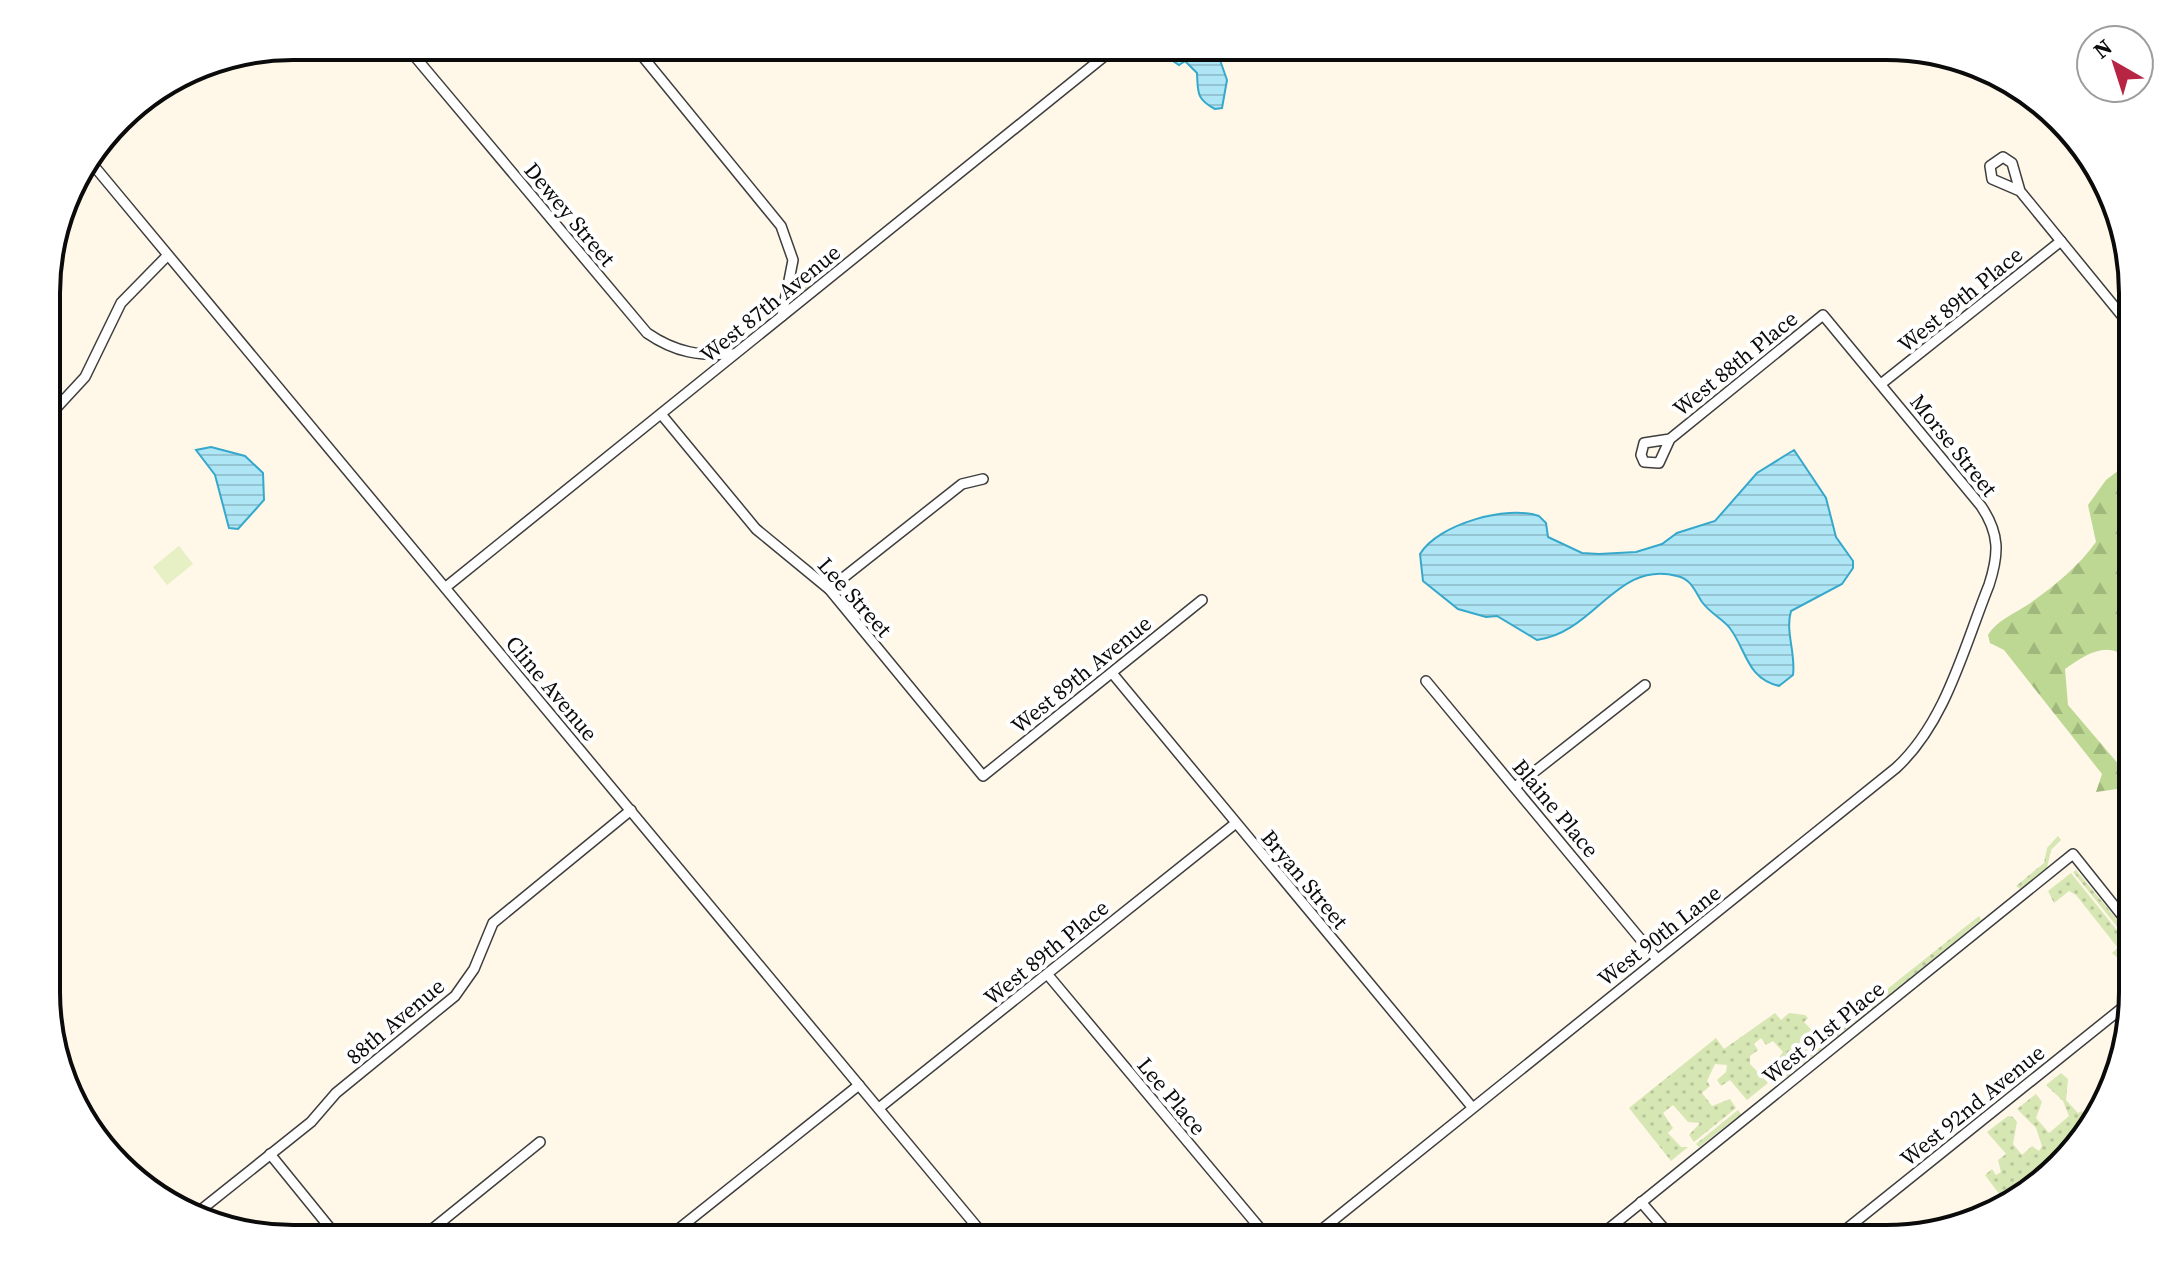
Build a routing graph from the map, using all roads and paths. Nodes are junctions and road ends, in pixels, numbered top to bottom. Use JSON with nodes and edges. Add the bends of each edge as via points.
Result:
{"nodes":[{"id":1,"x":418,"y":60,"type":"edge"},
{"id":2,"x":645,"y":60,"type":"edge"},
{"id":3,"x":1100,"y":60,"type":"edge"},
{"id":4,"x":96,"y":169,"type":"edge"},
{"id":5,"x":2020,"y":191,"type":"dead end"},
{"id":6,"x":2061,"y":241,"type":"junction"},
{"id":7,"x":167,"y":256,"type":"junction"},
{"id":8,"x":2119,"y":312,"type":"edge"},
{"id":9,"x":1823,"y":315,"type":"joint"},
{"id":10,"x":782,"y":316,"type":"junction"},
{"id":11,"x":734,"y":354,"type":"junction"},
{"id":12,"x":1881,"y":384,"type":"junction"},
{"id":13,"x":60,"y":404,"type":"edge"},
{"id":14,"x":661,"y":414,"type":"junction"},
{"id":15,"x":1670,"y":439,"type":"dead end"},
{"id":16,"x":983,"y":479,"type":"dead end"},
{"id":17,"x":446,"y":587,"type":"junction"},
{"id":18,"x":829,"y":589,"type":"junction"},
{"id":19,"x":1202,"y":600,"type":"dead end"},
{"id":20,"x":1976,"y":616,"type":"joint"},
{"id":21,"x":1112,"y":673,"type":"junction"},
{"id":22,"x":1426,"y":681,"type":"dead end"},
{"id":23,"x":1645,"y":685,"type":"dead end"},
{"id":24,"x":983,"y":776,"type":"joint"},
{"id":25,"x":1515,"y":787,"type":"junction"},
{"id":26,"x":631,"y":810,"type":"junction"},
{"id":27,"x":1236,"y":823,"type":"junction"},
{"id":28,"x":2119,"y":912,"type":"edge"},
{"id":29,"x":1657,"y":959,"type":"junction"},
{"id":30,"x":1048,"y":975,"type":"junction"},
{"id":31,"x":2118,"y":1011,"type":"edge"},
{"id":32,"x":859,"y":1085,"type":"junction"},
{"id":33,"x":1472,"y":1107,"type":"junction"},
{"id":34,"x":879,"y":1108,"type":"junction"},
{"id":35,"x":540,"y":1142,"type":"dead end"},
{"id":36,"x":270,"y":1154,"type":"junction"},
{"id":37,"x":1641,"y":1202,"type":"junction"},
{"id":38,"x":204,"y":1207,"type":"edge"},
{"id":39,"x":328,"y":1225,"type":"edge"},
{"id":40,"x":437,"y":1225,"type":"edge"},
{"id":41,"x":684,"y":1225,"type":"edge"},
{"id":42,"x":975,"y":1225,"type":"edge"},
{"id":43,"x":1257,"y":1225,"type":"edge"},
{"id":44,"x":1327,"y":1225,"type":"edge"},
{"id":45,"x":1613,"y":1225,"type":"edge"},
{"id":46,"x":1661,"y":1225,"type":"edge"},
{"id":47,"x":1851,"y":1225,"type":"edge"}],
"edges":[{"from":1,"to":11,"type":"street","name":"Dewey Street","via":[[647,333],[670,349],[704,356]]},
{"from":2,"to":10,"type":"street","via":[[781,226],[793,260]]},
{"from":3,"to":10,"type":"street","name":"West 87th Avenue"},
{"from":4,"to":7,"type":"street","name":"Cline Avenue"},
{"from":5,"to":6,"type":"street"},
{"from":6,"to":8,"type":"street"},
{"from":6,"to":12,"type":"street","name":"West 89th Place"},
{"from":7,"to":13,"type":"street","via":[[121,303],[85,377]]},
{"from":7,"to":17,"type":"street","name":"Cline Avenue"},
{"from":9,"to":12,"type":"street","name":"Morse Street"},
{"from":9,"to":15,"type":"street","name":"West 88th Place"},
{"from":10,"to":11,"type":"street","name":"West 87th Avenue"},
{"from":11,"to":14,"type":"street","name":"West 87th Avenue"},
{"from":12,"to":20,"type":"street","name":"Morse Street","via":[[1994,527],[1996,563]]},
{"from":14,"to":17,"type":"street","name":"West 87th Avenue"},
{"from":14,"to":18,"type":"street","name":"Lee Street","via":[[756,529]]},
{"from":16,"to":18,"type":"street","via":[[962,484]]},
{"from":17,"to":26,"type":"street","name":"Cline Avenue"},
{"from":18,"to":24,"type":"street","name":"Lee Street"},
{"from":19,"to":21,"type":"street","name":"West 89th Avenue"},
{"from":20,"to":29,"type":"street","name":"West 90th Lane","via":[[1932,726],[1917,747]]},
{"from":21,"to":24,"type":"street","name":"West 89th Avenue"},
{"from":21,"to":27,"type":"street","name":"Bryan Street"},
{"from":22,"to":25,"type":"street","name":"Blaine Place"},
{"from":23,"to":25,"type":"street"},
{"from":25,"to":29,"type":"street","name":"Blaine Place"},
{"from":26,"to":32,"type":"street","name":"Cline Avenue"},
{"from":26,"to":36,"type":"street","name":"88th Avenue","via":[[506,910],[493,923],[474,969],[455,996]]},
{"from":27,"to":30,"type":"street","name":"West 89th Place"},
{"from":27,"to":33,"type":"street","name":"Bryan Street"},
{"from":28,"to":37,"type":"street","name":"West 91st Place","via":[[2073,854]]},
{"from":29,"to":33,"type":"street","name":"West 90th Lane"},
{"from":30,"to":34,"type":"street","name":"West 89th Place"},
{"from":30,"to":43,"type":"street","name":"Lee Place"},
{"from":31,"to":47,"type":"street","name":"West 92nd Avenue"},
{"from":32,"to":34,"type":"street","name":"Cline Avenue"},
{"from":32,"to":41,"type":"street"},
{"from":33,"to":44,"type":"street","name":"West 90th Lane"},
{"from":34,"to":42,"type":"street","name":"Cline Avenue"},
{"from":35,"to":40,"type":"street"},
{"from":36,"to":38,"type":"street","name":"88th Avenue"},
{"from":36,"to":39,"type":"street"},
{"from":37,"to":45,"type":"street","name":"West 91st Place"},
{"from":37,"to":46,"type":"street"}]}
